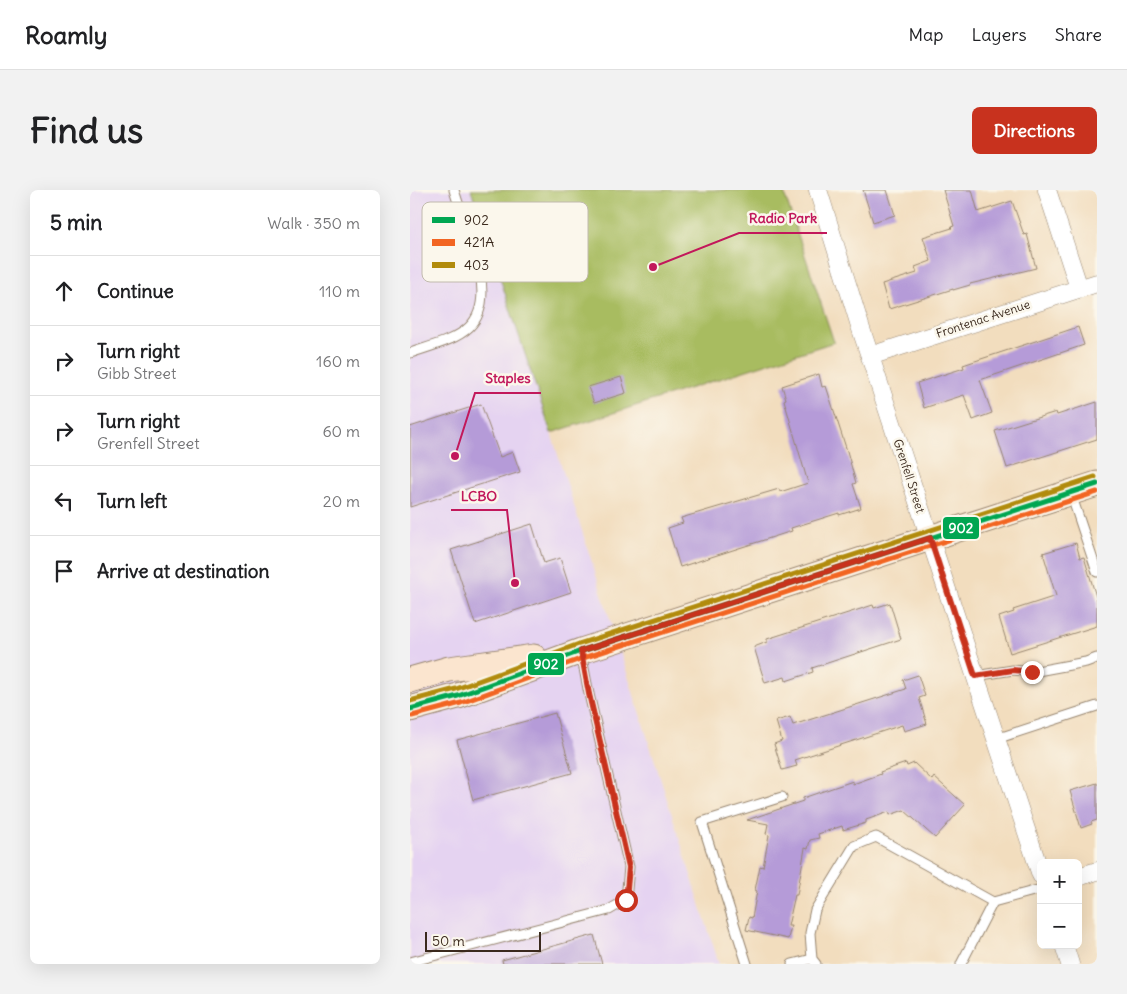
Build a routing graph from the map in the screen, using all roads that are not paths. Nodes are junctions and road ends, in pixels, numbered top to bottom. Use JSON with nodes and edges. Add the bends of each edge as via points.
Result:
{"nodes":[{"id":1,"x":454,"y":190,"type":"edge"},
{"id":2,"x":818,"y":190,"type":"edge"},
{"id":3,"x":1047,"y":190,"type":"edge"},
{"id":4,"x":458,"y":202,"type":"edge"},
{"id":5,"x":482,"y":282,"type":"edge"},
{"id":6,"x":1097,"y":283,"type":"edge"},
{"id":7,"x":1079,"y":288,"type":"junction"},
{"id":8,"x":410,"y":353,"type":"edge"},
{"id":9,"x":870,"y":356,"type":"junction"},
{"id":10,"x":1097,"y":484,"type":"edge"},
{"id":11,"x":1070,"y":493,"type":"junction"},
{"id":12,"x":930,"y":538,"type":"junction"},
{"id":13,"x":1097,"y":572,"type":"edge"},
{"id":14,"x":581,"y":651,"type":"junction"},
{"id":15,"x":1097,"y":658,"type":"edge"},
{"id":16,"x":975,"y":676,"type":"junction"},
{"id":17,"x":410,"y":680,"type":"edge"},
{"id":18,"x":1097,"y":706,"type":"edge"},
{"id":19,"x":410,"y":709,"type":"edge"},
{"id":20,"x":996,"y":739,"type":"junction"},
{"id":21,"x":782,"y":797,"type":"dead end"},
{"id":22,"x":1037,"y":863,"type":"edge"},
{"id":23,"x":1097,"y":871,"type":"edge"},
{"id":24,"x":1082,"y":876,"type":"edge"},
{"id":25,"x":1037,"y":889,"type":"edge"},
{"id":26,"x":993,"y":902,"type":"junction"},
{"id":27,"x":1065,"y":949,"type":"edge"},
{"id":28,"x":814,"y":961,"type":"edge"},
{"id":29,"x":410,"y":962,"type":"edge"},
{"id":30,"x":747,"y":964,"type":"edge"},
{"id":31,"x":792,"y":964,"type":"edge"},
{"id":32,"x":961,"y":964,"type":"edge"},
{"id":33,"x":1070,"y":964,"type":"edge"}],
"edges":[{"from":1,"to":4,"type":"lane"},
{"from":2,"to":9,"type":"street","name":"Grenfell Street"},
{"from":3,"to":7,"type":"street"},
{"from":5,"to":8,"type":"lane","via":[[480,308],[466,332]]},
{"from":6,"to":7,"type":"street","name":"Frontenac Avenue"},
{"from":7,"to":9,"type":"street","name":"Frontenac Avenue"},
{"from":9,"to":12,"type":"street","name":"Grenfell Street"},
{"from":10,"to":11,"type":"main road"},
{"from":11,"to":12,"type":"main road"},
{"from":11,"to":13,"type":"lane"},
{"from":12,"to":14,"type":"main road"},
{"from":12,"to":16,"type":"street","name":"Grenfell Street"},
{"from":14,"to":17,"type":"main road","via":[[449,669]]},
{"from":14,"to":19,"type":"main road","via":[[458,696]]},
{"from":14,"to":29,"type":"lane","via":[[629,867],[626,900],[609,910]]},
{"from":15,"to":16,"type":"lane","via":[[1032,672],[1013,670]]},
{"from":16,"to":20,"type":"street","name":"Grenfell Street"},
{"from":18,"to":20,"type":"lane"},
{"from":20,"to":22,"type":"street","name":"Grenfell Street"},
{"from":21,"to":30,"type":"lane","via":[[702,822]]},
{"from":23,"to":24,"type":"street"},
{"from":25,"to":26,"type":"lane"},
{"from":26,"to":28,"type":"lane","via":[[876,837],[854,846],[815,910],[810,933]]},
{"from":26,"to":32,"type":"lane"},
{"from":27,"to":33,"type":"street"},
{"from":28,"to":31,"type":"lane"}]}
